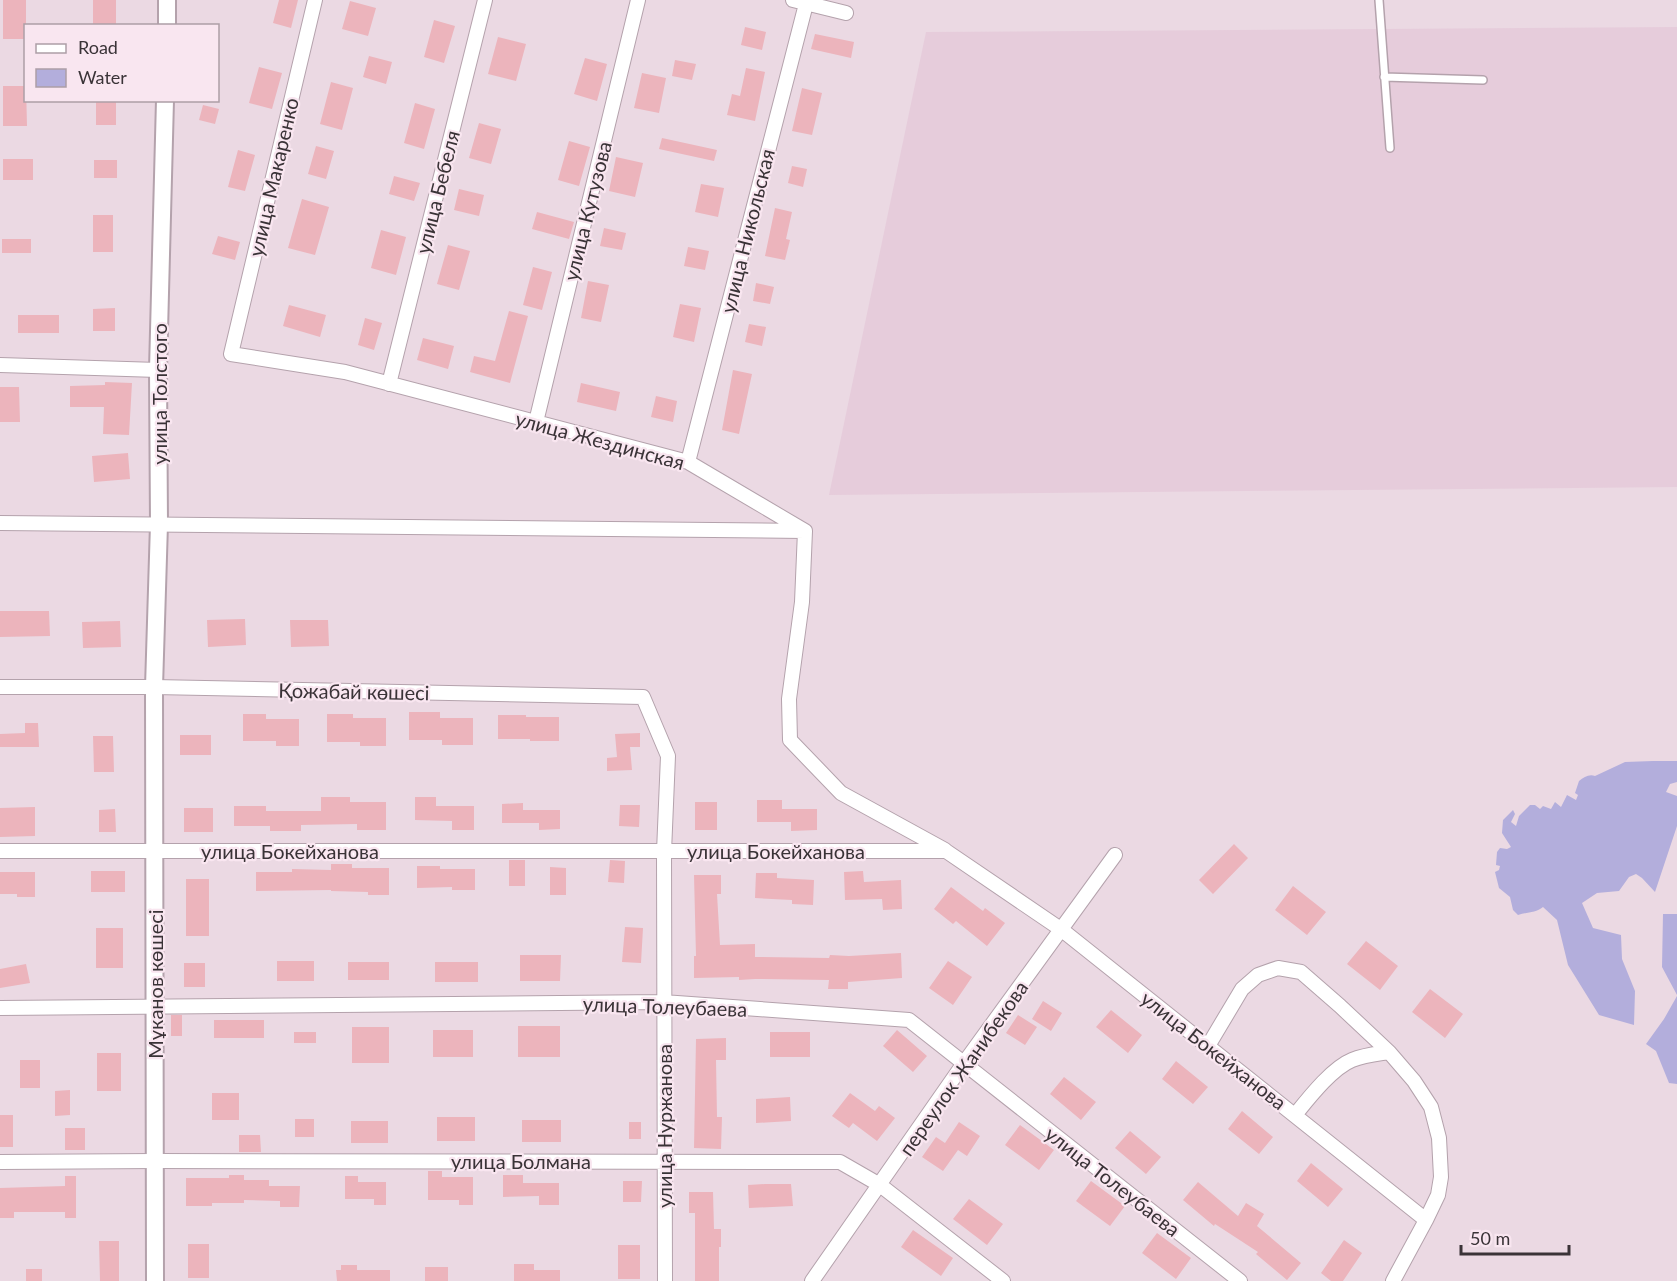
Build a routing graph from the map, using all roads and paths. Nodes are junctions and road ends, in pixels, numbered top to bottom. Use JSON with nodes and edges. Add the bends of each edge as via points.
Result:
{"nodes":[{"id":1,"x":167,"y":0,"type":"edge"},
{"id":2,"x":315,"y":0,"type":"edge"},
{"id":3,"x":485,"y":0,"type":"edge"},
{"id":4,"x":638,"y":0,"type":"edge"},
{"id":5,"x":1379,"y":0,"type":"edge"},
{"id":6,"x":802,"y":1,"type":"edge"},
{"id":7,"x":846,"y":13,"type":"dead end"},
{"id":8,"x":167,"y":24,"type":"edge"},
{"id":9,"x":1384,"y":77,"type":"junction"},
{"id":10,"x":1483,"y":80,"type":"dead end"},
{"id":11,"x":165,"y":102,"type":"edge"},
{"id":12,"x":1390,"y":148,"type":"dead end"},
{"id":13,"x":231,"y":354,"type":"joint"},
{"id":14,"x":0,"y":365,"type":"edge"},
{"id":15,"x":158,"y":370,"type":"junction"},
{"id":16,"x":389,"y":384,"type":"junction"},
{"id":17,"x":536,"y":422,"type":"junction"},
{"id":18,"x":688,"y":462,"type":"junction"},
{"id":19,"x":0,"y":523,"type":"edge"},
{"id":20,"x":159,"y":524,"type":"junction"},
{"id":21,"x":806,"y":531,"type":"junction"},
{"id":22,"x":0,"y":687,"type":"edge"},
{"id":23,"x":154,"y":687,"type":"junction"},
{"id":24,"x":668,"y":756,"type":"joint"},
{"id":25,"x":0,"y":851,"type":"edge"},
{"id":26,"x":154,"y":851,"type":"junction"},
{"id":27,"x":946,"y":851,"type":"junction"},
{"id":28,"x":664,"y":852,"type":"junction"},
{"id":29,"x":1115,"y":855,"type":"dead end"},
{"id":30,"x":1062,"y":930,"type":"junction"},
{"id":31,"x":663,"y":1002,"type":"junction"},
{"id":32,"x":155,"y":1007,"type":"junction"},
{"id":33,"x":0,"y":1008,"type":"edge"},
{"id":34,"x":1208,"y":1046,"type":"junction"},
{"id":35,"x":1389,"y":1052,"type":"junction"},
{"id":36,"x":964,"y":1063,"type":"junction"},
{"id":37,"x":1295,"y":1115,"type":"junction"},
{"id":38,"x":155,"y":1161,"type":"junction"},
{"id":39,"x":664,"y":1161,"type":"junction"},
{"id":40,"x":0,"y":1162,"type":"edge"},
{"id":41,"x":880,"y":1185,"type":"junction"},
{"id":42,"x":1426,"y":1220,"type":"junction"},
{"id":43,"x":155,"y":1281,"type":"edge"},
{"id":44,"x":665,"y":1281,"type":"edge"},
{"id":45,"x":812,"y":1281,"type":"edge"},
{"id":46,"x":1003,"y":1281,"type":"edge"},
{"id":47,"x":1240,"y":1281,"type":"edge"},
{"id":48,"x":1393,"y":1281,"type":"edge"}],
"edges":[{"from":1,"to":8,"type":"street"},
{"from":2,"to":13,"type":"street","name":"улица Макаренко"},
{"from":3,"to":16,"type":"street","name":"улица Бебеля"},
{"from":4,"to":17,"type":"street","name":"улица Кутузова"},
{"from":5,"to":9,"type":"lane"},
{"from":6,"to":7,"type":"street"},
{"from":6,"to":18,"type":"street","name":"улица Никольская"},
{"from":9,"to":10,"type":"lane"},
{"from":9,"to":12,"type":"lane"},
{"from":11,"to":15,"type":"street","name":"улица Толстого"},
{"from":13,"to":16,"type":"street","name":"улица Жездинская","via":[[345,372]]},
{"from":14,"to":15,"type":"street"},
{"from":15,"to":20,"type":"street","name":"улица Толстого"},
{"from":16,"to":17,"type":"street","name":"улица Жездинская"},
{"from":17,"to":18,"type":"street","name":"улица Жездинская"},
{"from":18,"to":21,"type":"street","name":"улица Жездинская"},
{"from":19,"to":20,"type":"street"},
{"from":20,"to":21,"type":"street"},
{"from":20,"to":23,"type":"street","name":"улица Толстого"},
{"from":21,"to":27,"type":"street","via":[[802,602],[789,699],[790,740],[841,793]]},
{"from":22,"to":23,"type":"street","name":"Қожабай көшесі"},
{"from":23,"to":24,"type":"street","name":"Қожабай көшесі","via":[[643,697]]},
{"from":23,"to":26,"type":"street","name":"Мұканов көшесі"},
{"from":24,"to":28,"type":"street","name":"улица Нуржанова"},
{"from":25,"to":26,"type":"street","name":"улица Бокейханова"},
{"from":26,"to":28,"type":"street","name":"улица Бокейханова"},
{"from":26,"to":32,"type":"street","name":"Мұканов көшесі"},
{"from":27,"to":28,"type":"street","name":"улица Бокейханова"},
{"from":27,"to":30,"type":"street","name":"улица Бокейханова"},
{"from":28,"to":31,"type":"street","name":"улица Нуржанова"},
{"from":29,"to":30,"type":"street","name":"переулок Жанибекова"},
{"from":30,"to":34,"type":"street","name":"улица Бокейханова"},
{"from":30,"to":36,"type":"street","name":"переулок Жанибекова"},
{"from":31,"to":32,"type":"street","name":"улица Толеубаева"},
{"from":31,"to":36,"type":"street","name":"улица Толеубаева","via":[[909,1020]]},
{"from":31,"to":39,"type":"street","name":"улица Нуржанова"},
{"from":32,"to":33,"type":"street","name":"улица Толеубаева"},
{"from":32,"to":38,"type":"street","name":"Мұканов көшесі"},
{"from":34,"to":35,"type":"street","via":[[1242,989],[1258,975],[1278,968],[1301,972]]},
{"from":34,"to":37,"type":"street","name":"улица Бокейханова"},
{"from":35,"to":37,"type":"street","via":[[1349,1061],[1323,1082]]},
{"from":35,"to":42,"type":"street","via":[[1431,1107],[1439,1138],[1441,1177],[1438,1195]]},
{"from":36,"to":41,"type":"street","name":"переулок Жанибекова"},
{"from":36,"to":47,"type":"street","name":"улица Толеубаева"},
{"from":37,"to":42,"type":"street","name":"улица Бокейханова"},
{"from":38,"to":39,"type":"street","name":"улица Болмана"},
{"from":38,"to":40,"type":"street","name":"улица Болмана"},
{"from":38,"to":43,"type":"street","name":"Мұканов көшесі"},
{"from":39,"to":41,"type":"street","name":"улица Болмана","via":[[840,1162]]},
{"from":39,"to":44,"type":"street","name":"улица Нуржанова"},
{"from":41,"to":45,"type":"street","name":"переулок Жанибекова"},
{"from":41,"to":46,"type":"street","name":"улица Болмана"},
{"from":42,"to":48,"type":"street"}]}
